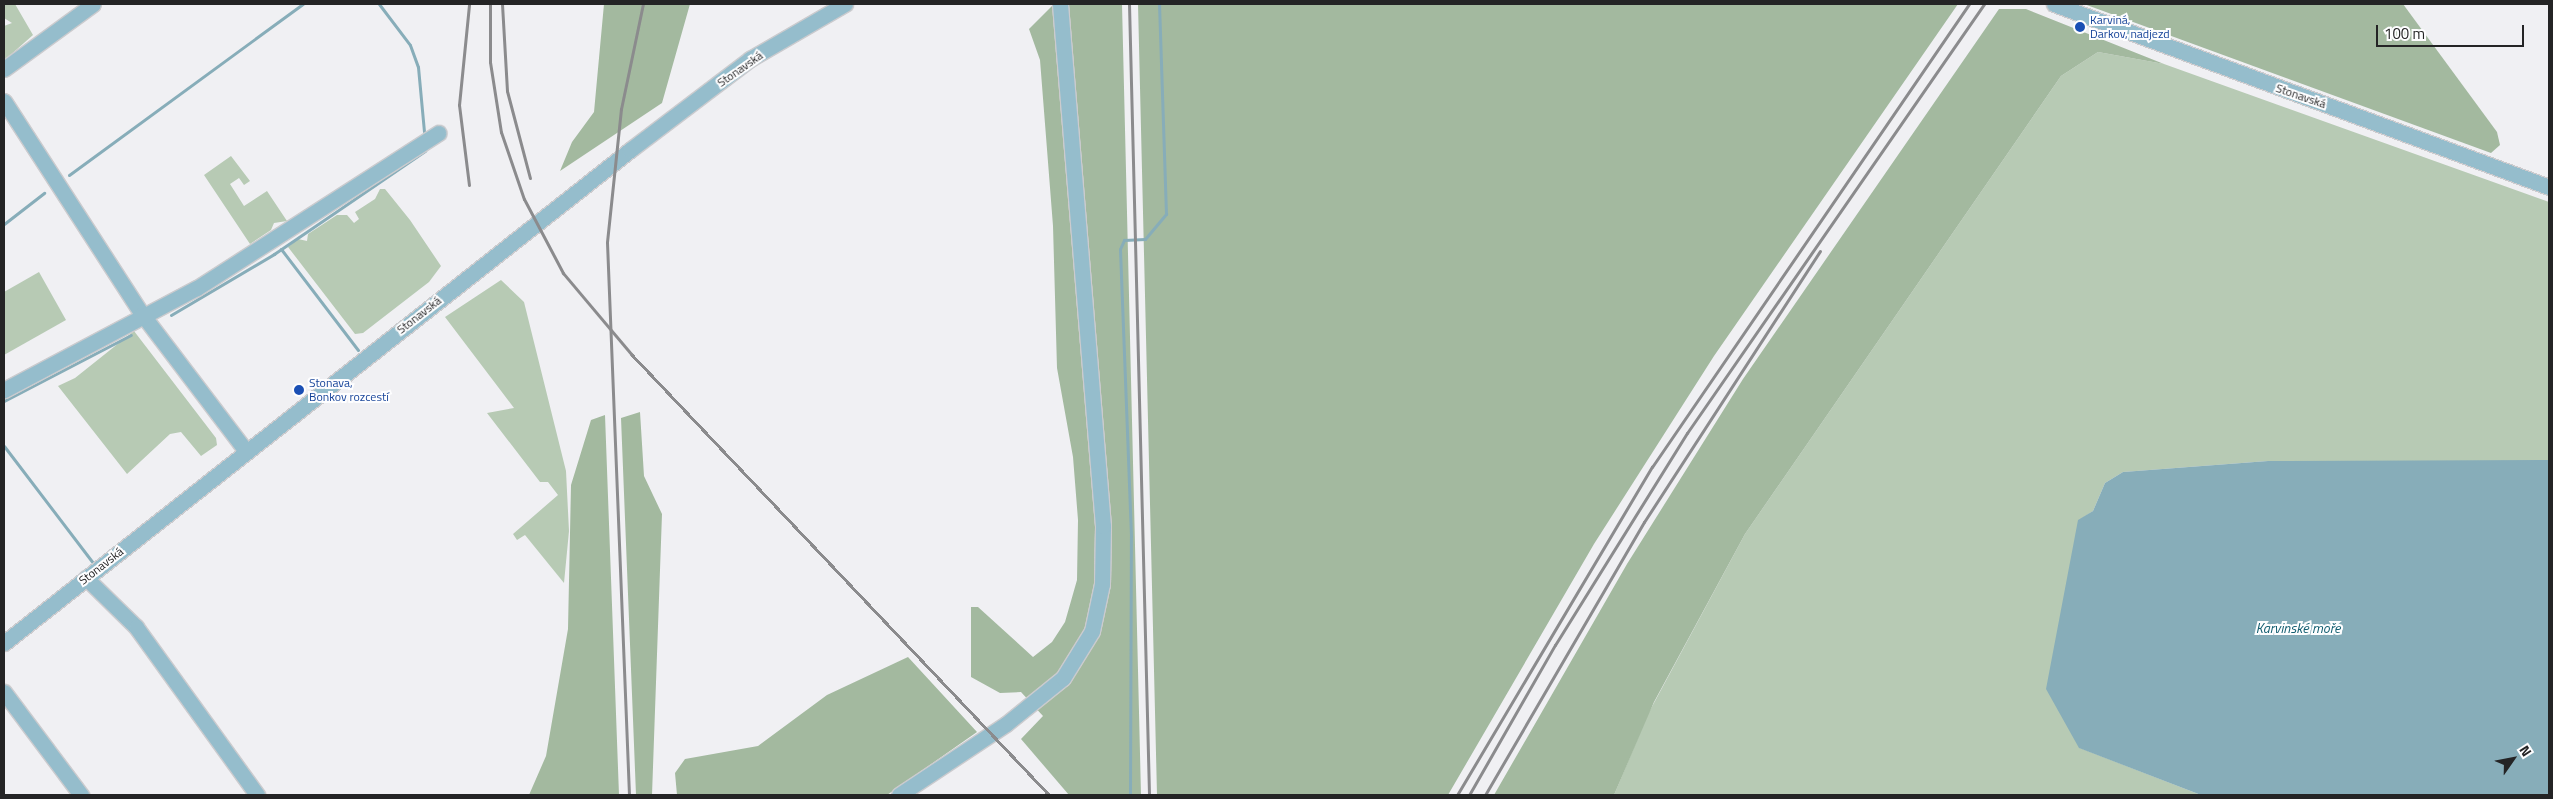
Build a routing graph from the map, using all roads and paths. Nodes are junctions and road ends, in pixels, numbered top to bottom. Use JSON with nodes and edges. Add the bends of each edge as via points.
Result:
{"nodes":[{"id":1,"x":94,"y":4,"type":"edge"},
{"id":2,"x":845,"y":4,"type":"edge"},
{"id":3,"x":1060,"y":4,"type":"edge"},
{"id":4,"x":2054,"y":4,"type":"edge"},
{"id":5,"x":4,"y":69,"type":"edge"},
{"id":6,"x":4,"y":101,"type":"edge"},
{"id":7,"x":438,"y":132,"type":"dead end"},
{"id":8,"x":2549,"y":188,"type":"edge"},
{"id":9,"x":142,"y":314,"type":"junction"},
{"id":10,"x":4,"y":390,"type":"edge"},
{"id":11,"x":246,"y":451,"type":"junction"},
{"id":12,"x":86,"y":578,"type":"junction"},
{"id":13,"x":4,"y":643,"type":"edge"},
{"id":14,"x":4,"y":692,"type":"edge"},
{"id":15,"x":81,"y":795,"type":"edge"},
{"id":16,"x":257,"y":795,"type":"edge"},
{"id":17,"x":899,"y":795,"type":"edge"}],
"edges":[{"from":1,"to":5,"type":"street"},
{"from":2,"to":11,"type":"street","name":"Stonavská","via":[[750,59]]},
{"from":3,"to":17,"type":"street","via":[[1103,526],[1102,584],[1092,631],[1063,678],[1006,724]]},
{"from":4,"to":8,"type":"street","name":"Stonavská"},
{"from":6,"to":9,"type":"street"},
{"from":7,"to":9,"type":"street","via":[[197,288]]},
{"from":9,"to":10,"type":"street"},
{"from":9,"to":11,"type":"street"},
{"from":11,"to":12,"type":"street","name":"Stonavská"},
{"from":12,"to":13,"type":"street","name":"Stonavská"},
{"from":12,"to":16,"type":"street","via":[[136,627]]},
{"from":14,"to":15,"type":"street"}]}
